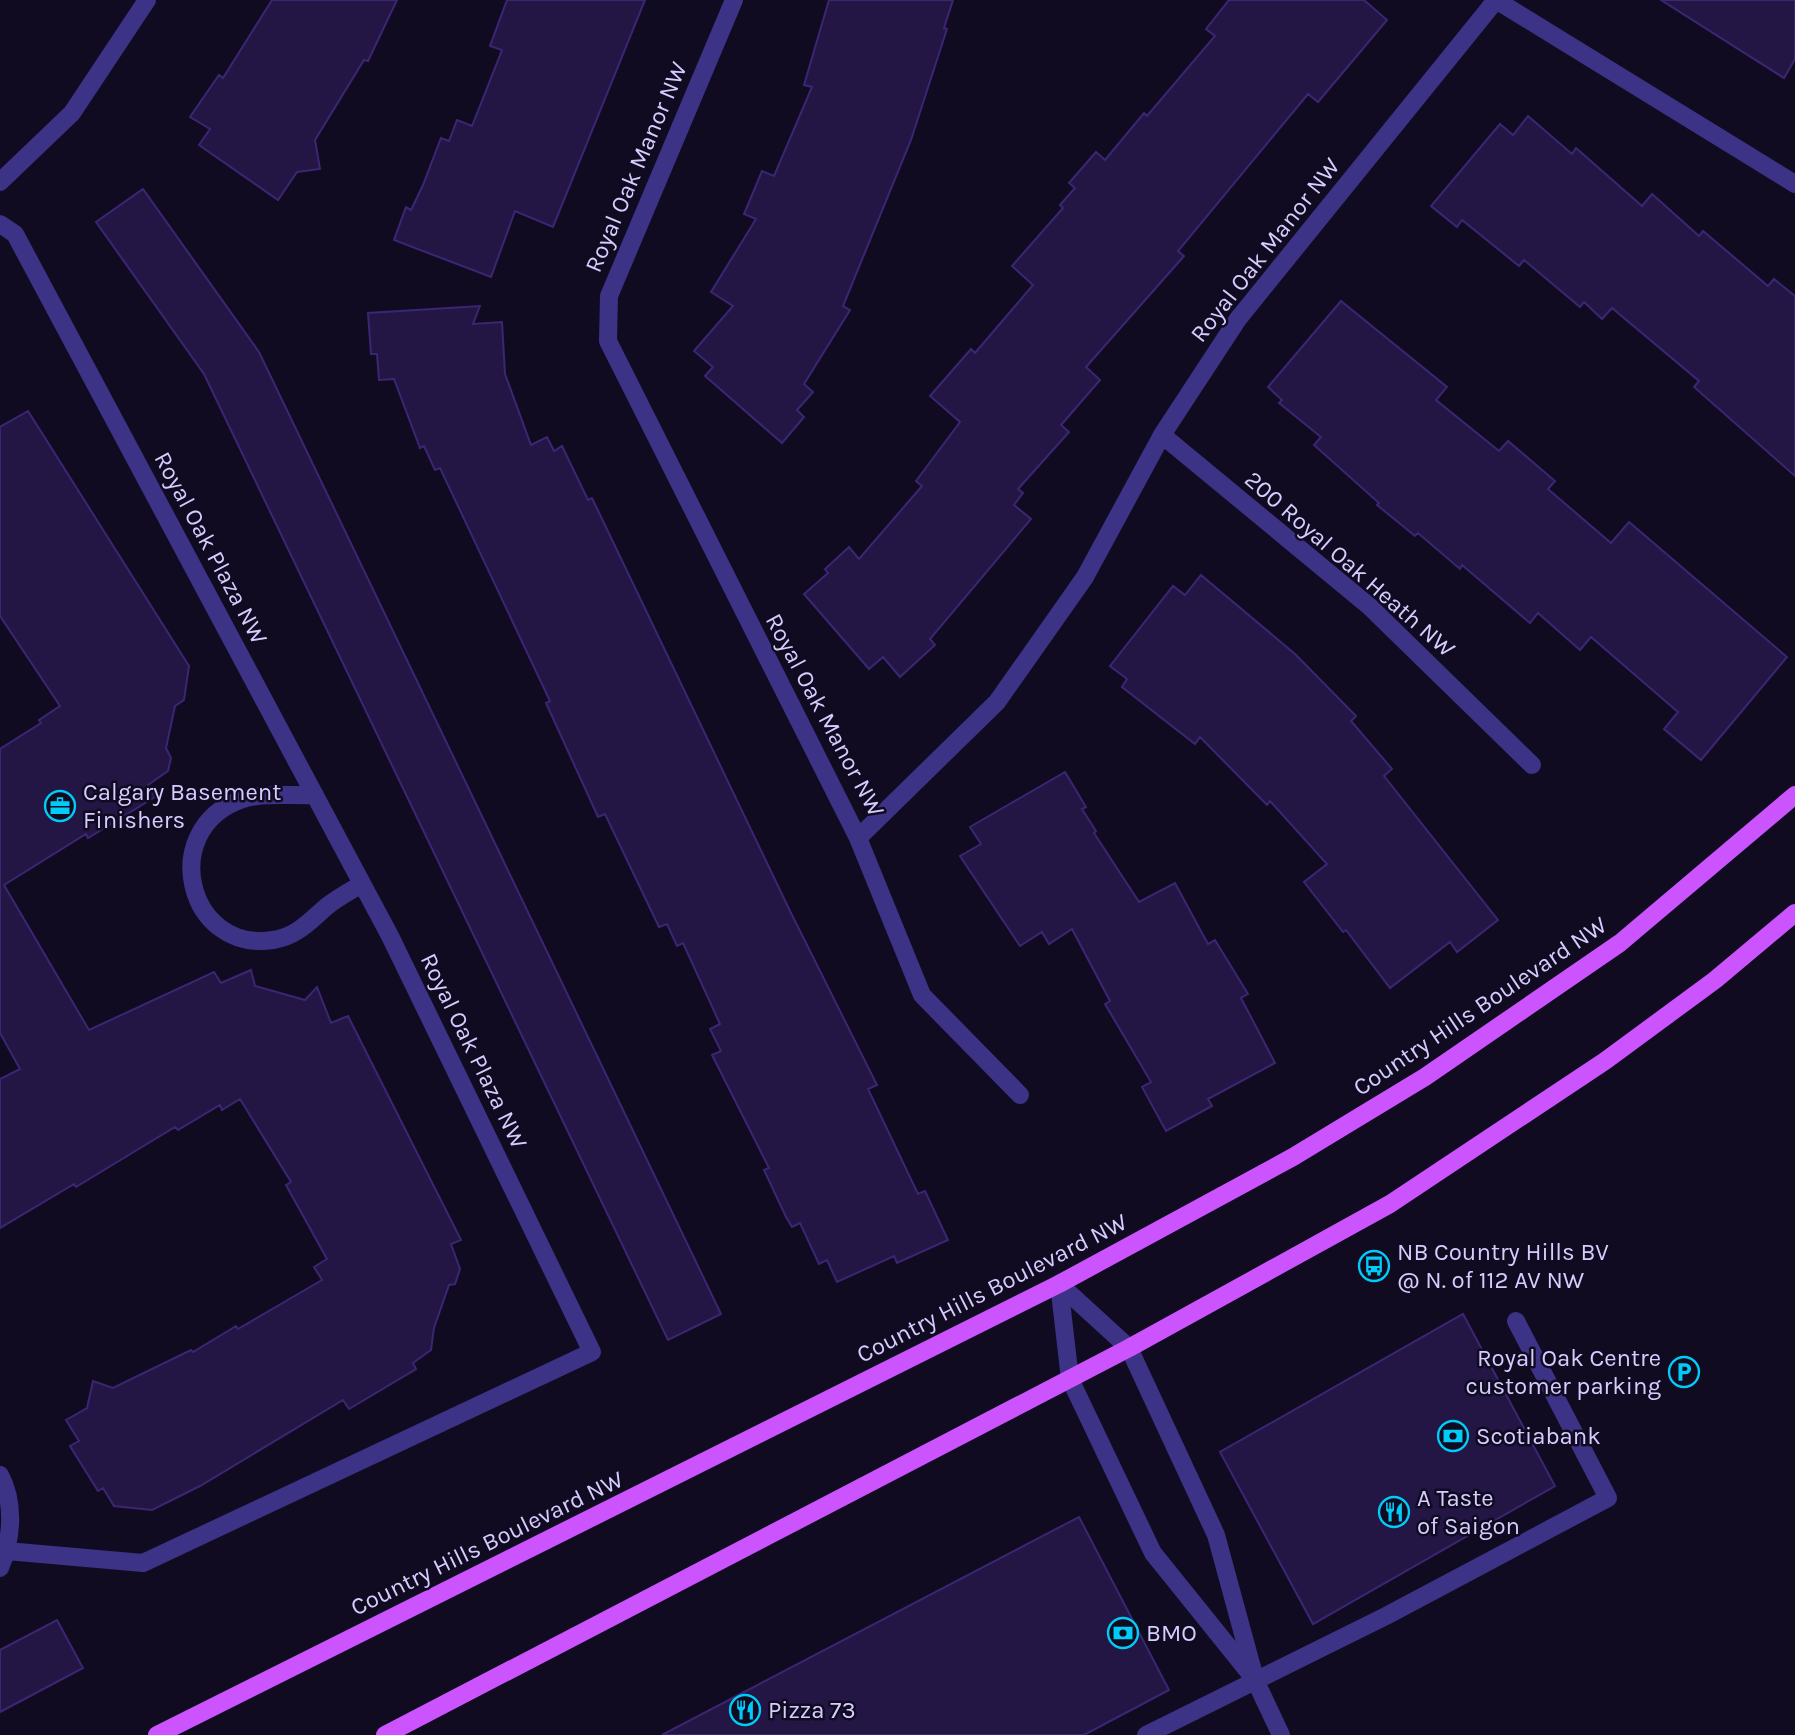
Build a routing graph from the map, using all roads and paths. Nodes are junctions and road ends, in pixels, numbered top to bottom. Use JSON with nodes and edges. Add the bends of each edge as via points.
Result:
{"nodes":[{"id":1,"x":147,"y":0,"type":"edge"},
{"id":2,"x":734,"y":0,"type":"edge"},
{"id":3,"x":1496,"y":0,"type":"edge"},
{"id":4,"x":0,"y":182,"type":"edge"},
{"id":5,"x":1795,"y":184,"type":"edge"},
{"id":6,"x":0,"y":224,"type":"edge"},
{"id":7,"x":1162,"y":435,"type":"junction"},
{"id":8,"x":1532,"y":765,"type":"dead end"},
{"id":9,"x":315,"y":795,"type":"junction"},
{"id":10,"x":1795,"y":796,"type":"edge"},
{"id":11,"x":858,"y":838,"type":"junction"},
{"id":12,"x":362,"y":884,"type":"junction"},
{"id":13,"x":1795,"y":913,"type":"edge"},
{"id":14,"x":1020,"y":1095,"type":"dead end"},
{"id":15,"x":1059,"y":1284,"type":"junction"},
{"id":16,"x":1516,"y":1321,"type":"dead end"},
{"id":17,"x":1129,"y":1348,"type":"junction"},
{"id":18,"x":1070,"y":1379,"type":"junction"},
{"id":19,"x":0,"y":1475,"type":"edge"},
{"id":20,"x":7,"y":1551,"type":"junction"},
{"id":21,"x":0,"y":1568,"type":"edge"},
{"id":22,"x":1256,"y":1682,"type":"junction"},
{"id":23,"x":157,"y":1735,"type":"edge"},
{"id":24,"x":385,"y":1735,"type":"edge"},
{"id":25,"x":1146,"y":1735,"type":"edge"},
{"id":26,"x":1280,"y":1735,"type":"edge"}],
"edges":[{"from":1,"to":4,"type":"street","via":[[72,113]]},
{"from":2,"to":11,"type":"street","name":"Royal Oak Manor NW","via":[[609,296],[608,341]]},
{"from":3,"to":5,"type":"street"},
{"from":3,"to":7,"type":"street","name":"Royal Oak Manor NW","via":[[1238,319]]},
{"from":6,"to":9,"type":"street","name":"Royal Oak Plaza NW","via":[[15,234]]},
{"from":7,"to":8,"type":"street","name":"200 Royal Oak Heath NW","via":[[1369,606]]},
{"from":7,"to":11,"type":"street","name":"Royal Oak Manor NW","via":[[1085,577],[997,702]]},
{"from":9,"to":12,"type":"street","name":"Royal Oak Plaza NW"},
{"from":9,"to":12,"type":"street","via":[[242,799],[221,810],[204,826],[193,848],[190,872],[195,895],[207,916],[226,931],[248,940],[272,940],[295,933]]},
{"from":10,"to":15,"type":"main road","name":"Country Hills Boulevard NW","via":[[1620,943],[1424,1077],[1293,1157]]},
{"from":11,"to":14,"type":"street","via":[[922,995]]},
{"from":12,"to":20,"type":"street","name":"Royal Oak Plaza NW","via":[[592,1352],[143,1563]]},
{"from":13,"to":17,"type":"main road","via":[[1714,981],[1493,1138],[1390,1204]]},
{"from":15,"to":17,"type":"street"},
{"from":15,"to":18,"type":"street"},
{"from":15,"to":23,"type":"main road","name":"Country Hills Boulevard NW"},
{"from":16,"to":22,"type":"street","via":[[1608,1498]]},
{"from":17,"to":18,"type":"main road"},
{"from":17,"to":22,"type":"street","via":[[1216,1535]]},
{"from":18,"to":22,"type":"street","via":[[1153,1553]]},
{"from":18,"to":24,"type":"main road"},
{"from":19,"to":20,"type":"street","via":[[10,1493]]},
{"from":20,"to":21,"type":"street"},
{"from":22,"to":25,"type":"street"},
{"from":22,"to":26,"type":"street"}]}
